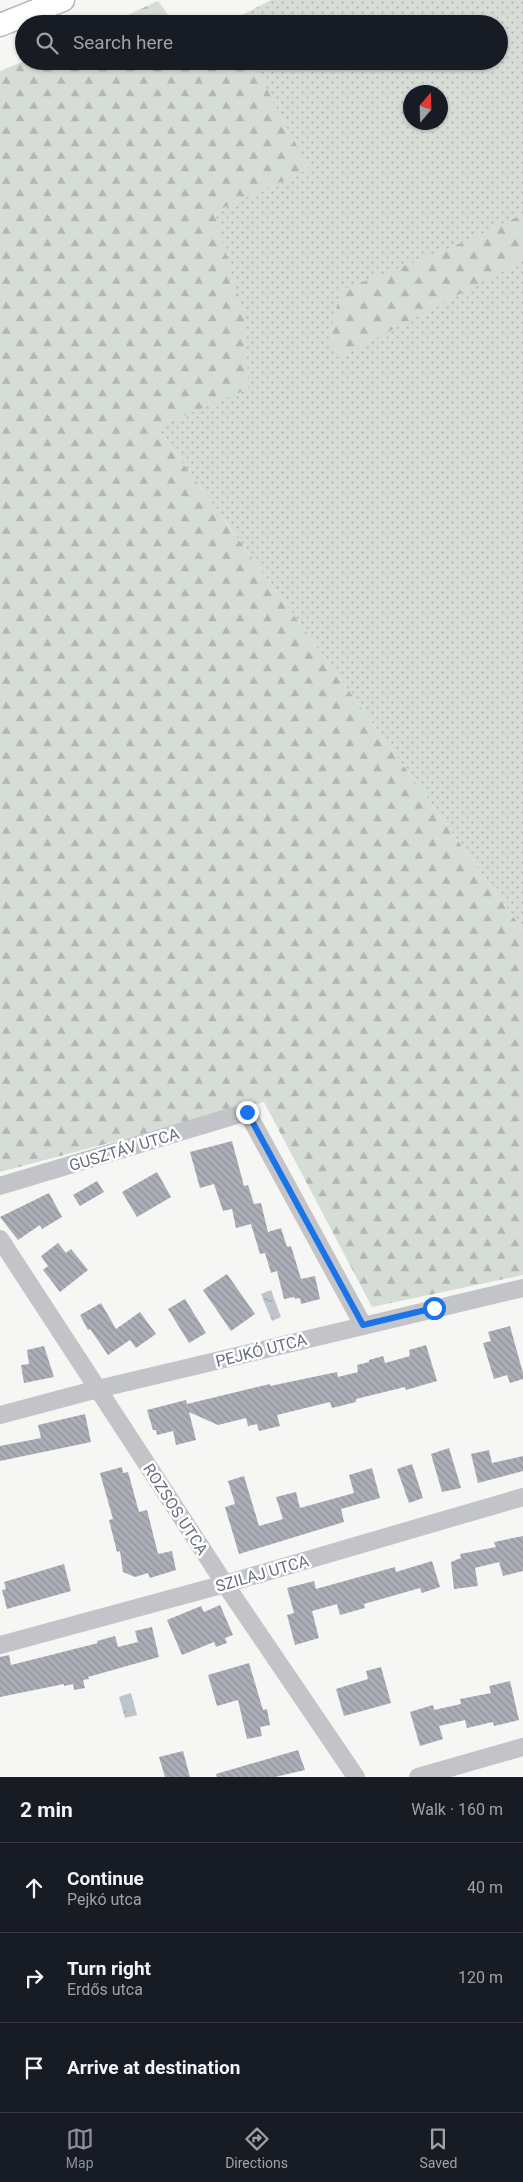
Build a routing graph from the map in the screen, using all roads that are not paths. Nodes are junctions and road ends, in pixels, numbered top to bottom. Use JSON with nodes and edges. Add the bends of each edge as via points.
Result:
{"nodes":[{"id":1,"x":63,"y":0,"type":"edge"},
{"id":2,"x":25,"y":15,"type":"edge"},
{"id":3,"x":15,"y":19,"type":"edge"},
{"id":4,"x":0,"y":25,"type":"edge"},
{"id":5,"x":0,"y":1186,"type":"edge"},
{"id":6,"x":0,"y":1239,"type":"edge"},
{"id":7,"x":523,"y":1288,"type":"edge"},
{"id":8,"x":363,"y":1325,"type":"junction"},
{"id":9,"x":98,"y":1389,"type":"junction"},
{"id":10,"x":0,"y":1416,"type":"edge"},
{"id":11,"x":523,"y":1497,"type":"edge"},
{"id":12,"x":225,"y":1584,"type":"junction"},
{"id":13,"x":0,"y":1645,"type":"edge"},
{"id":14,"x":523,"y":1747,"type":"edge"},
{"id":15,"x":356,"y":1777,"type":"edge"},
{"id":16,"x":418,"y":1777,"type":"edge"}],
"edges":[{"from":1,"to":2,"type":"main road"},
{"from":3,"to":4,"type":"main road"},
{"from":5,"to":8,"type":"street","name":"GUSZTÁV UTCA","via":[[247,1112]]},
{"from":6,"to":9,"type":"street","name":"ROZSOS UTCA"},
{"from":7,"to":8,"type":"street","name":"PEJKÓ UTCA"},
{"from":8,"to":9,"type":"street","name":"PEJKÓ UTCA"},
{"from":9,"to":10,"type":"street","name":"PEJKÓ UTCA"},
{"from":9,"to":12,"type":"street","name":"ROZSOS UTCA"},
{"from":11,"to":12,"type":"street","name":"SZILAJ UTCA"},
{"from":12,"to":13,"type":"street","name":"SZILAJ UTCA"},
{"from":12,"to":15,"type":"street","name":"ROZSOS UTCA"},
{"from":14,"to":16,"type":"street"}]}
